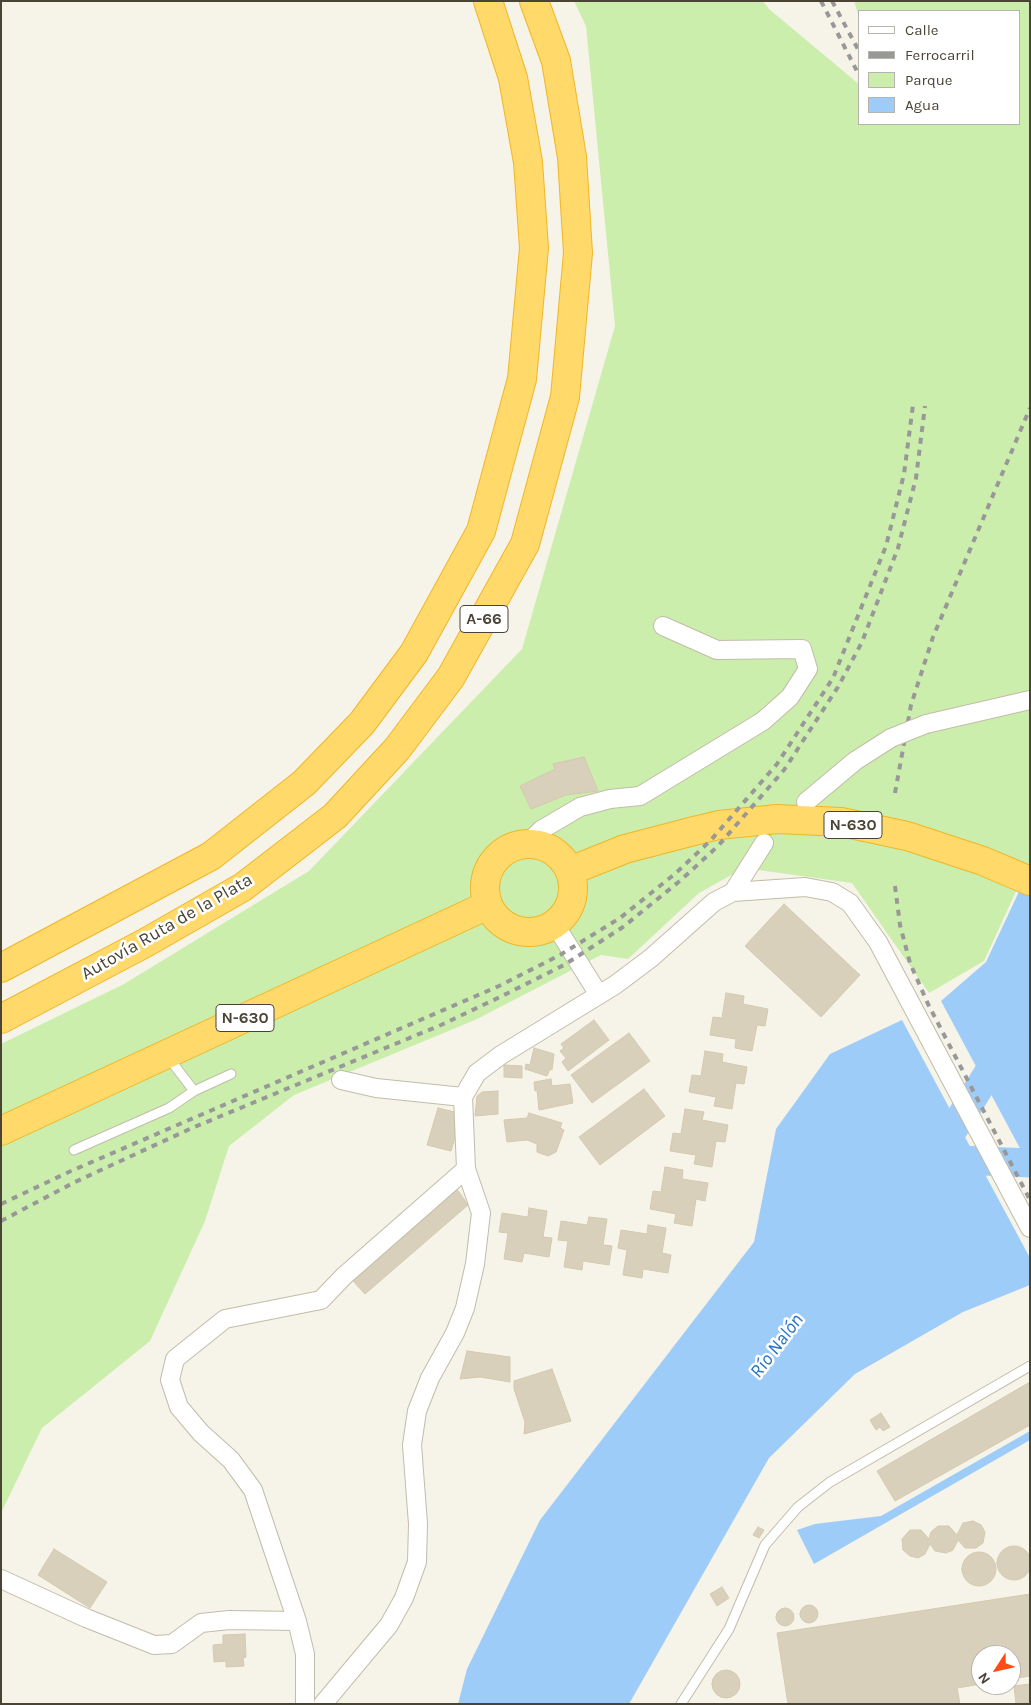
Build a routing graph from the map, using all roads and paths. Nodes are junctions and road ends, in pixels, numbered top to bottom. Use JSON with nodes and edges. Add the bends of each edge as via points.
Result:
{"nodes":[{"id":1,"x":488,"y":1,"type":"edge"},
{"id":2,"x":534,"y":1,"type":"edge"},
{"id":3,"x":663,"y":626,"type":"dead end"},
{"id":4,"x":1030,"y":700,"type":"edge"},
{"id":5,"x":806,"y":802,"type":"dead end"},
{"id":6,"x":764,"y":843,"type":"dead end"},
{"id":7,"x":527,"y":844,"type":"junction"},
{"id":8,"x":570,"y":871,"type":"junction"},
{"id":9,"x":1030,"y":881,"type":"edge"},
{"id":10,"x":732,"y":892,"type":"junction"},
{"id":11,"x":488,"y":905,"type":"junction"},
{"id":12,"x":554,"y":923,"type":"junction"},
{"id":13,"x":9,"y":964,"type":"edge"},
{"id":14,"x":599,"y":995,"type":"junction"},
{"id":15,"x":1,"y":1019,"type":"edge"},
{"id":16,"x":166,"y":1054,"type":"junction"},
{"id":17,"x":231,"y":1074,"type":"dead end"},
{"id":18,"x":341,"y":1080,"type":"dead end"},
{"id":19,"x":194,"y":1091,"type":"junction"},
{"id":20,"x":463,"y":1097,"type":"junction"},
{"id":21,"x":1,"y":1131,"type":"edge"},
{"id":22,"x":74,"y":1150,"type":"dead end"},
{"id":23,"x":466,"y":1169,"type":"junction"},
{"id":24,"x":1030,"y":1228,"type":"edge"},
{"id":25,"x":1030,"y":1366,"type":"edge"},
{"id":26,"x":1,"y":1579,"type":"edge"},
{"id":27,"x":297,"y":1621,"type":"junction"},
{"id":28,"x":305,"y":1704,"type":"edge"},
{"id":29,"x":323,"y":1704,"type":"edge"},
{"id":30,"x":680,"y":1704,"type":"edge"}],
"edges":[{"from":1,"to":13,"type":"highway","number":"A-66","via":[[513,78],[528,162],[534,248],[522,379],[481,531],[414,654],[362,723],[304,783],[211,856]]},
{"from":2,"to":15,"type":"highway","name":"Autovía Ruta de la Plata","number":"A-66","via":[[556,61],[572,157],[578,253],[565,397],[525,544],[451,677],[397,748],[335,816],[243,887]]},
{"from":3,"to":7,"type":"street","via":[[717,650],[802,648],[808,669],[790,697],[764,722],[640,796],[580,807],[541,830]]},
{"from":4,"to":5,"type":"street","bridge":true,"via":[[926,724],[891,738],[855,761]]},
{"from":6,"to":10,"type":"street"},
{"from":7,"to":8,"type":"highway","via":[[544,847],[560,856]]},
{"from":7,"to":11,"type":"highway","via":[[510,848],[492,865],[485,889]]},
{"from":8,"to":9,"type":"highway","number":"N-630","via":[[625,849],[694,831],[777,819],[841,822],[907,836],[983,861]]},
{"from":8,"to":12,"type":"highway","via":[[573,895],[564,916]]},
{"from":10,"to":14,"type":"street","via":[[714,902],[651,958]]},
{"from":10,"to":24,"type":"street","via":[[805,887],[832,892],[850,903],[878,942]]},
{"from":11,"to":12,"type":"highway","via":[[502,923],[522,932],[544,930]]},
{"from":11,"to":16,"type":"highway","number":"N-630"},
{"from":12,"to":14,"type":"street"},
{"from":14,"to":20,"type":"street","via":[[501,1055],[478,1073]]},
{"from":16,"to":19,"type":"lane"},
{"from":16,"to":21,"type":"highway","number":"N-630"},
{"from":17,"to":19,"type":"lane"},
{"from":18,"to":20,"type":"street","via":[[376,1088]]},
{"from":19,"to":22,"type":"lane","via":[[169,1108]]},
{"from":20,"to":23,"type":"street"},
{"from":23,"to":27,"type":"street","via":[[321,1300],[225,1319],[175,1359],[170,1380],[179,1407],[201,1433],[231,1460],[253,1490]]},
{"from":23,"to":29,"type":"street","via":[[481,1214],[475,1264],[466,1308],[417,1411],[412,1445],[418,1524],[417,1562],[404,1598],[389,1625]]},
{"from":25,"to":30,"type":"lane","via":[[830,1482],[798,1507],[765,1545],[729,1629]]},
{"from":26,"to":27,"type":"street","via":[[154,1645],[172,1644],[200,1624],[229,1620]]},
{"from":27,"to":28,"type":"street","via":[[306,1654]]}]}
